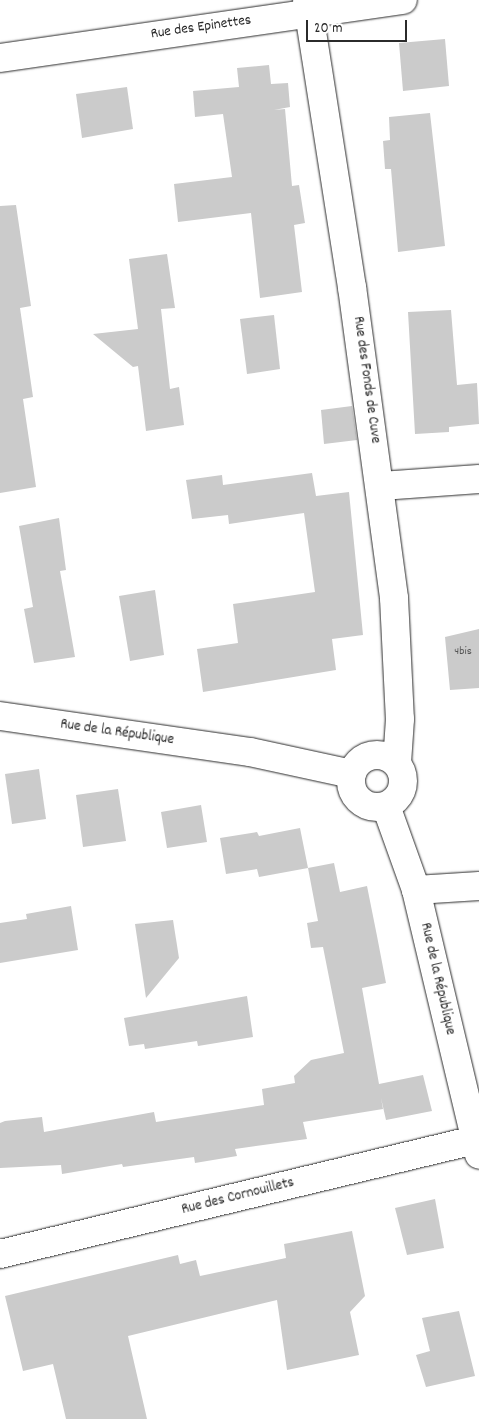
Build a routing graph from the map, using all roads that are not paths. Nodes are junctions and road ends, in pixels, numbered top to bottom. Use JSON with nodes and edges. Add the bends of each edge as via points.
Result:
{"nodes":[{"id":1,"x":403,"y":0,"type":"edge"},
{"id":2,"x":308,"y":6,"type":"edge"},
{"id":3,"x":0,"y":58,"type":"edge"},
{"id":4,"x":479,"y":479,"type":"edge"},
{"id":5,"x":381,"y":486,"type":"junction"},
{"id":6,"x":0,"y":716,"type":"edge"},
{"id":7,"x":397,"y":763,"type":"junction"},
{"id":8,"x":352,"y":774,"type":"junction"},
{"id":9,"x":386,"y":806,"type":"junction"},
{"id":10,"x":479,"y":886,"type":"edge"},
{"id":11,"x":416,"y":890,"type":"junction"},
{"id":12,"x":477,"y":1147,"type":"edge"},
{"id":13,"x":0,"y":1254,"type":"edge"}],
"edges":[{"from":1,"to":2,"type":"street","name":"Rue des Epinettes"},
{"from":2,"to":3,"type":"street","name":"Rue des Epinettes"},
{"from":2,"to":5,"type":"street","name":"Rue des Fonds de Cuve"},
{"from":4,"to":5,"type":"street"},
{"from":5,"to":7,"type":"street","name":"Rue des Fonds de Cuve","via":[[394,598],[400,719]]},
{"from":6,"to":8,"type":"street","name":"Rue de la République","via":[[250,752]]},
{"from":7,"to":8,"type":"street","via":[[390,758],[371,756],[356,765]]},
{"from":7,"to":9,"type":"street","via":[[402,770],[403,788],[400,796]]},
{"from":8,"to":9,"type":"street","via":[[352,790],[362,803],[378,808]]},
{"from":9,"to":11,"type":"street","name":"Rue de la République"},
{"from":10,"to":11,"type":"street"},
{"from":11,"to":12,"type":"street","name":"Rue de la République"},
{"from":12,"to":13,"type":"street","name":"Rue des Cornouillets"}]}
